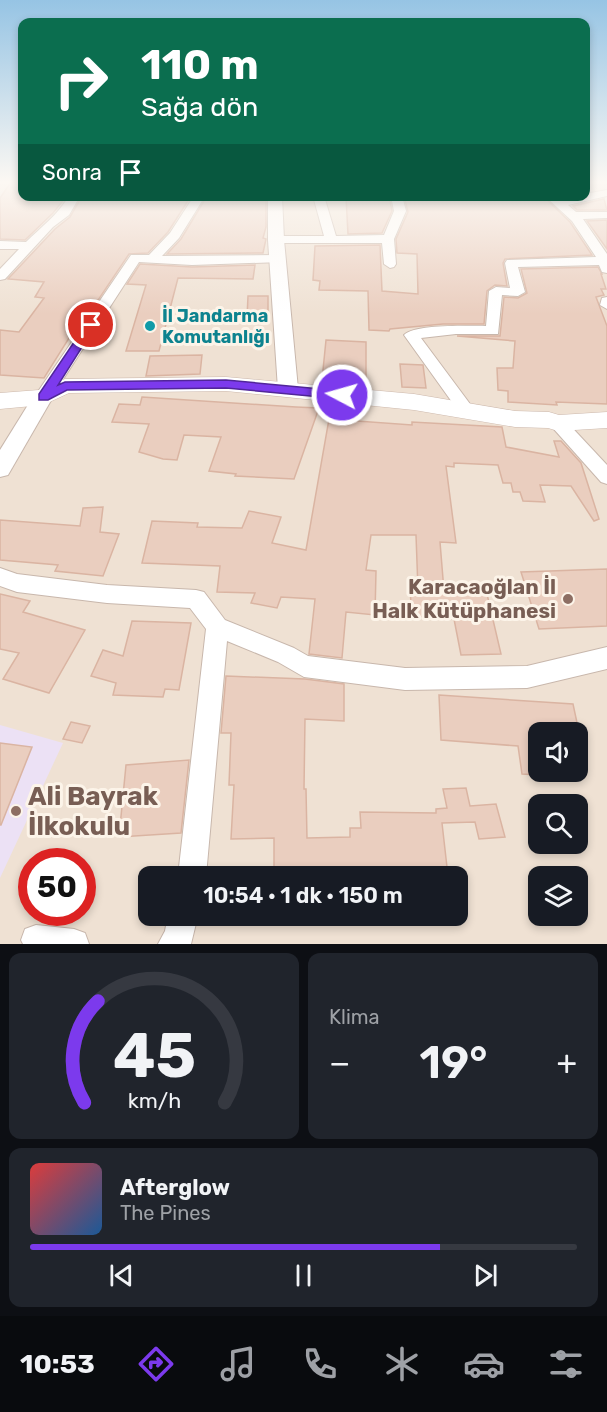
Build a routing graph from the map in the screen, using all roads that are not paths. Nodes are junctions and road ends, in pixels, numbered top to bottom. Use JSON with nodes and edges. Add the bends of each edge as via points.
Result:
{"nodes":[{"id":1,"x":48,"y":226,"type":"edge"},
{"id":2,"x":181,"y":226,"type":"edge"},
{"id":3,"x":276,"y":226,"type":"edge"},
{"id":4,"x":327,"y":226,"type":"edge"},
{"id":5,"x":394,"y":226,"type":"edge"},
{"id":6,"x":580,"y":226,"type":"edge"},
{"id":7,"x":331,"y":239,"type":"junction"},
{"id":8,"x":388,"y":239,"type":"junction"},
{"id":9,"x":276,"y":240,"type":"junction"},
{"id":10,"x":0,"y":245,"type":"edge"},
{"id":11,"x":30,"y":246,"type":"junction"},
{"id":12,"x":153,"y":258,"type":"junction"},
{"id":13,"x":277,"y":259,"type":"junction"},
{"id":14,"x":605,"y":259,"type":"edge"},
{"id":15,"x":390,"y":264,"type":"dead end"},
{"id":16,"x":0,"y":276,"type":"edge"},
{"id":17,"x":288,"y":389,"type":"junction"},
{"id":18,"x":44,"y":397,"type":"junction"},
{"id":19,"x":0,"y":401,"type":"edge"},
{"id":20,"x":468,"y":412,"type":"junction"},
{"id":21,"x":607,"y":420,"type":"edge"},
{"id":22,"x":558,"y":423,"type":"junction"},
{"id":23,"x":0,"y":469,"type":"edge"},
{"id":24,"x":607,"y":477,"type":"edge"},
{"id":25,"x":0,"y":577,"type":"edge"},
{"id":26,"x":217,"y":627,"type":"junction"},
{"id":27,"x":607,"y":658,"type":"edge"},
{"id":28,"x":193,"y":866,"type":"edge"},
{"id":29,"x":180,"y":926,"type":"edge"},
{"id":30,"x":36,"y":940,"type":"dead end"},
{"id":31,"x":74,"y":944,"type":"edge"},
{"id":32,"x":173,"y":944,"type":"edge"}],
"edges":[{"from":1,"to":11,"type":"street"},
{"from":2,"to":12,"type":"street"},
{"from":3,"to":9,"type":"street"},
{"from":4,"to":7,"type":"street"},
{"from":5,"to":8,"type":"street"},
{"from":6,"to":14,"type":"street"},
{"from":7,"to":8,"type":"street"},
{"from":7,"to":9,"type":"street"},
{"from":8,"to":15,"type":"street"},
{"from":9,"to":13,"type":"street"},
{"from":10,"to":11,"type":"street"},
{"from":11,"to":16,"type":"street"},
{"from":12,"to":13,"type":"street"},
{"from":12,"to":18,"type":"street","via":[[135,258]]},
{"from":13,"to":17,"type":"street"},
{"from":14,"to":20,"type":"street","via":[[511,263],[518,292],[496,291],[493,331],[411,335]]},
{"from":17,"to":18,"type":"main road","via":[[226,384],[65,386]]},
{"from":17,"to":20,"type":"main road","via":[[414,402]]},
{"from":18,"to":19,"type":"main road"},
{"from":18,"to":23,"type":"street"},
{"from":20,"to":22,"type":"main road"},
{"from":21,"to":22,"type":"main road"},
{"from":22,"to":24,"type":"street"},
{"from":25,"to":26,"type":"street","via":[[17,583],[107,594],[196,599]]},
{"from":26,"to":27,"type":"street","via":[[304,666],[405,679],[526,677]]},
{"from":26,"to":28,"type":"street"},
{"from":29,"to":32,"type":"street"},
{"from":30,"to":31,"type":"street"}]}
